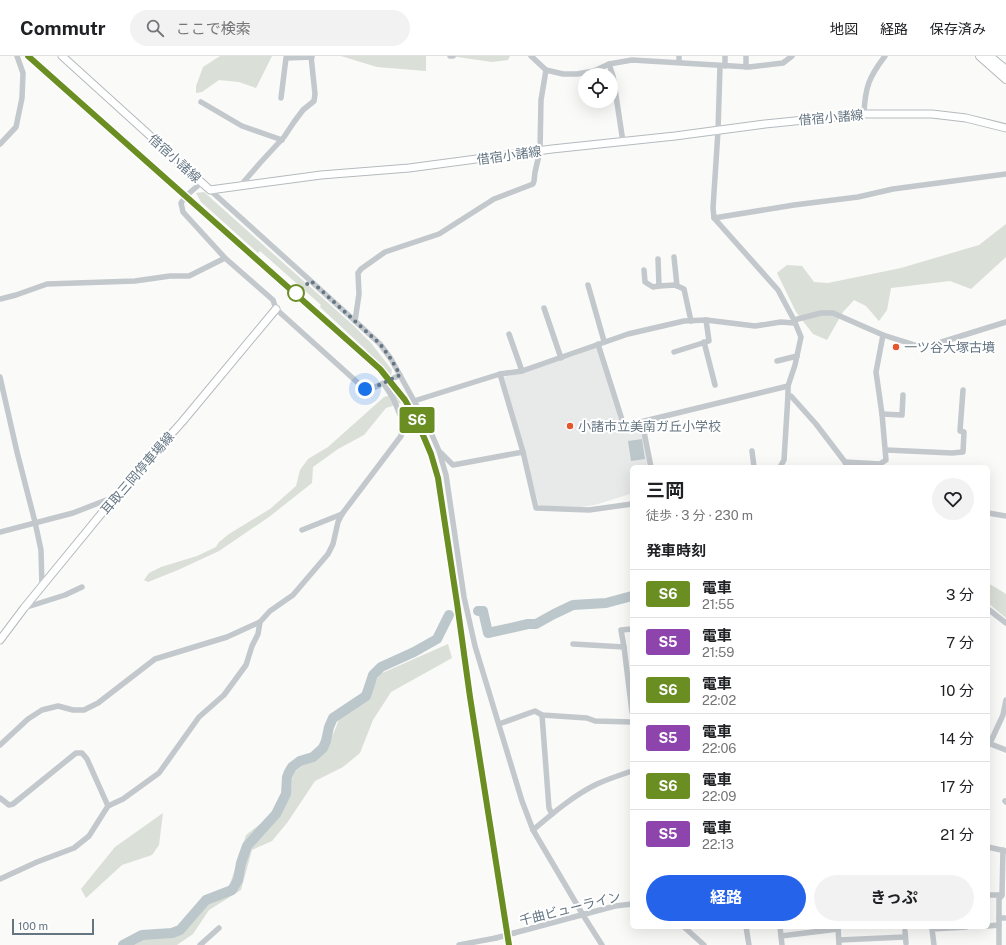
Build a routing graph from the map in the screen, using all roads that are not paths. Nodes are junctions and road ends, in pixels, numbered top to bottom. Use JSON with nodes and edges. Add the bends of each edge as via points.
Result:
{"nodes":[{"id":1,"x":17,"y":56,"type":"edge"},
{"id":2,"x":62,"y":56,"type":"edge"},
{"id":3,"x":312,"y":56,"type":"edge"},
{"id":4,"x":531,"y":56,"type":"edge"},
{"id":5,"x":725,"y":56,"type":"edge"},
{"id":6,"x":746,"y":56,"type":"edge"},
{"id":7,"x":792,"y":56,"type":"edge"},
{"id":8,"x":885,"y":56,"type":"edge"},
{"id":9,"x":980,"y":56,"type":"edge"},
{"id":10,"x":989,"y":56,"type":"edge"},
{"id":11,"x":632,"y":58,"type":"edge"},
{"id":12,"x":679,"y":59,"type":"edge"},
{"id":13,"x":609,"y":64,"type":"junction"},
{"id":14,"x":723,"y":66,"type":"junction"},
{"id":15,"x":746,"y":67,"type":"junction"},
{"id":16,"x":546,"y":70,"type":"junction"},
{"id":17,"x":1006,"y":70,"type":"edge"},
{"id":18,"x":1006,"y":78,"type":"edge"},
{"id":19,"x":281,"y":98,"type":"dead end"},
{"id":20,"x":201,"y":102,"type":"dead end"},
{"id":21,"x":864,"y":114,"type":"junction"},
{"id":22,"x":1006,"y":128,"type":"edge"},
{"id":23,"x":718,"y":131,"type":"junction"},
{"id":24,"x":282,"y":140,"type":"junction"},
{"id":25,"x":623,"y":142,"type":"junction"},
{"id":26,"x":0,"y":144,"type":"edge"},
{"id":27,"x":540,"y":150,"type":"junction"},
{"id":28,"x":1006,"y":174,"type":"edge"},
{"id":29,"x":202,"y":182,"type":"junction"},
{"id":30,"x":241,"y":185,"type":"junction"},
{"id":31,"x":210,"y":190,"type":"junction"},
{"id":32,"x":714,"y":218,"type":"junction"},
{"id":33,"x":674,"y":257,"type":"dead end"},
{"id":34,"x":225,"y":258,"type":"junction"},
{"id":35,"x":658,"y":260,"type":"dead end"},
{"id":36,"x":644,"y":270,"type":"dead end"},
{"id":37,"x":588,"y":285,"type":"dead end"},
{"id":38,"x":659,"y":286,"type":"junction"},
{"id":39,"x":677,"y":286,"type":"junction"},
{"id":40,"x":0,"y":299,"type":"edge"},
{"id":41,"x":544,"y":308,"type":"dead end"},
{"id":42,"x":276,"y":309,"type":"junction"},
{"id":43,"x":706,"y":320,"type":"junction"},
{"id":44,"x":355,"y":321,"type":"junction"},
{"id":45,"x":691,"y":321,"type":"junction"},
{"id":46,"x":794,"y":321,"type":"junction"},
{"id":47,"x":1006,"y":322,"type":"edge"},
{"id":48,"x":509,"y":334,"type":"dead end"},
{"id":49,"x":883,"y":335,"type":"junction"},
{"id":50,"x":604,"y":341,"type":"junction"},
{"id":51,"x":704,"y":342,"type":"junction"},
{"id":52,"x":598,"y":344,"type":"junction"},
{"id":53,"x":674,"y":352,"type":"dead end"},
{"id":54,"x":797,"y":356,"type":"junction"},
{"id":55,"x":561,"y":358,"type":"junction"},
{"id":56,"x":777,"y":361,"type":"dead end"},
{"id":57,"x":522,"y":371,"type":"junction"},
{"id":58,"x":500,"y":374,"type":"junction"},
{"id":59,"x":400,"y":375,"type":"junction"},
{"id":60,"x":0,"y":377,"type":"edge"},
{"id":61,"x":384,"y":384,"type":"junction"},
{"id":62,"x":714,"y":385,"type":"dead end"},
{"id":63,"x":788,"y":386,"type":"junction"},
{"id":64,"x":963,"y":390,"type":"dead end"},
{"id":65,"x":788,"y":395,"type":"junction"},
{"id":66,"x":903,"y":395,"type":"dead end"},
{"id":67,"x":414,"y":401,"type":"junction"},
{"id":68,"x":882,"y":414,"type":"junction"},
{"id":69,"x":642,"y":422,"type":"junction"},
{"id":70,"x":886,"y":450,"type":"junction"},
{"id":71,"x":439,"y":451,"type":"junction"},
{"id":72,"x":752,"y":451,"type":"dead end"},
{"id":73,"x":523,"y":452,"type":"junction"},
{"id":74,"x":651,"y":465,"type":"edge"},
{"id":75,"x":754,"y":465,"type":"edge"},
{"id":76,"x":781,"y":465,"type":"edge"},
{"id":77,"x":846,"y":465,"type":"edge"},
{"id":78,"x":115,"y":497,"type":"junction"},
{"id":79,"x":630,"y":504,"type":"edge"},
{"id":80,"x":990,"y":513,"type":"edge"},
{"id":81,"x":342,"y":514,"type":"junction"},
{"id":82,"x":1006,"y":516,"type":"edge"},
{"id":83,"x":35,"y":522,"type":"junction"},
{"id":84,"x":302,"y":530,"type":"dead end"},
{"id":85,"x":0,"y":532,"type":"edge"},
{"id":86,"x":42,"y":587,"type":"junction"},
{"id":87,"x":82,"y":587,"type":"dead end"},
{"id":88,"x":24,"y":608,"type":"junction"},
{"id":89,"x":990,"y":611,"type":"edge"},
{"id":90,"x":260,"y":622,"type":"junction"},
{"id":91,"x":1006,"y":623,"type":"edge"},
{"id":92,"x":630,"y":629,"type":"edge"},
{"id":93,"x":0,"y":640,"type":"edge"},
{"id":94,"x":573,"y":644,"type":"dead end"},
{"id":95,"x":624,"y":647,"type":"junction"},
{"id":96,"x":630,"y":696,"type":"edge"},
{"id":97,"x":1006,"y":700,"type":"edge"},
{"id":98,"x":542,"y":715,"type":"junction"},
{"id":99,"x":630,"y":722,"type":"edge"},
{"id":100,"x":499,"y":724,"type":"junction"},
{"id":101,"x":990,"y":741,"type":"edge"},
{"id":102,"x":990,"y":743,"type":"edge"},
{"id":103,"x":0,"y":745,"type":"edge"},
{"id":104,"x":1006,"y":750,"type":"edge"},
{"id":105,"x":630,"y":772,"type":"edge"},
{"id":106,"x":0,"y":798,"type":"edge"},
{"id":107,"x":108,"y":806,"type":"junction"},
{"id":108,"x":552,"y":814,"type":"junction"},
{"id":109,"x":533,"y":830,"type":"junction"},
{"id":110,"x":990,"y":847,"type":"edge"},
{"id":111,"x":1004,"y":850,"type":"edge"},
{"id":112,"x":0,"y":879,"type":"edge"},
{"id":113,"x":990,"y":895,"type":"edge"},
{"id":114,"x":1002,"y":895,"type":"junction"},
{"id":115,"x":630,"y":904,"type":"edge"},
{"id":116,"x":583,"y":915,"type":"junction"},
{"id":117,"x":999,"y":918,"type":"junction"},
{"id":118,"x":1006,"y":918,"type":"edge"},
{"id":119,"x":999,"y":925,"type":"junction"},
{"id":120,"x":990,"y":926,"type":"edge"},
{"id":121,"x":219,"y":928,"type":"dead end"},
{"id":122,"x":686,"y":929,"type":"edge"},
{"id":123,"x":746,"y":929,"type":"edge"},
{"id":124,"x":780,"y":929,"type":"edge"},
{"id":125,"x":831,"y":929,"type":"edge"},
{"id":126,"x":838,"y":929,"type":"edge"},
{"id":127,"x":932,"y":929,"type":"edge"},
{"id":128,"x":781,"y":936,"type":"junction"},
{"id":129,"x":905,"y":937,"type":"dead end"},
{"id":130,"x":839,"y":943,"type":"edge"},
{"id":131,"x":200,"y":945,"type":"edge"},
{"id":132,"x":459,"y":945,"type":"edge"},
{"id":133,"x":602,"y":945,"type":"edge"},
{"id":134,"x":704,"y":945,"type":"edge"},
{"id":135,"x":748,"y":945,"type":"edge"},
{"id":136,"x":782,"y":945,"type":"edge"},
{"id":137,"x":934,"y":945,"type":"edge"},
{"id":138,"x":999,"y":945,"type":"edge"}],
"edges":[{"from":1,"to":26,"type":"street","via":[[23,73],[22,98],[16,127]]},
{"from":2,"to":29,"type":"main road","name":"借宿小諸線"},
{"from":3,"to":19,"type":"street","via":[[286,58]]},
{"from":3,"to":24,"type":"street","via":[[314,101],[303,110]]},
{"from":4,"to":16,"type":"street"},
{"from":5,"to":14,"type":"street"},
{"from":6,"to":15,"type":"street"},
{"from":7,"to":15,"type":"street","via":[[783,63]]},
{"from":8,"to":21,"type":"street","via":[[867,84]]},
{"from":9,"to":18,"type":"highway"},
{"from":10,"to":17,"type":"highway"},
{"from":11,"to":12,"type":"street"},
{"from":11,"to":13,"type":"street"},
{"from":12,"to":14,"type":"street"},
{"from":13,"to":16,"type":"street","via":[[577,74]]},
{"from":13,"to":25,"type":"street"},
{"from":14,"to":15,"type":"street"},
{"from":14,"to":23,"type":"street"},
{"from":16,"to":27,"type":"street","via":[[541,100]]},
{"from":20,"to":24,"type":"street","via":[[242,126]]},
{"from":21,"to":22,"type":"main road","name":"借宿小諸線","via":[[932,114],[966,118]]},
{"from":21,"to":23,"type":"main road","name":"借宿小諸線"},
{"from":23,"to":25,"type":"main road","name":"借宿小諸線"},
{"from":23,"to":32,"type":"street"},
{"from":24,"to":30,"type":"street"},
{"from":25,"to":27,"type":"main road","name":"借宿小諸線"},
{"from":27,"to":30,"type":"main road","name":"借宿小諸線","via":[[409,168]]},
{"from":27,"to":44,"type":"street","via":[[533,184],[494,199],[439,234],[385,252],[361,269],[358,273],[359,294]]},
{"from":28,"to":32,"type":"street","via":[[893,189]]},
{"from":29,"to":31,"type":"main road","name":"借宿小諸線"},
{"from":29,"to":34,"type":"street","via":[[183,199],[181,207],[203,236]]},
{"from":30,"to":31,"type":"main road","name":"借宿小諸線"},
{"from":31,"to":44,"type":"street"},
{"from":32,"to":46,"type":"street","via":[[778,290]]},
{"from":33,"to":39,"type":"street"},
{"from":34,"to":40,"type":"street","via":[[189,276],[170,276],[135,282],[47,284]]},
{"from":34,"to":42,"type":"street","via":[[272,300]]},
{"from":35,"to":38,"type":"street"},
{"from":36,"to":38,"type":"street","via":[[645,282],[653,287]]},
{"from":37,"to":50,"type":"street"},
{"from":38,"to":39,"type":"street"},
{"from":39,"to":45,"type":"street","via":[[684,288]]},
{"from":41,"to":55,"type":"street"},
{"from":42,"to":61,"type":"street","via":[[367,391]]},
{"from":42,"to":78,"type":"main road","name":"耳取三岡停車場線","via":[[182,422]]},
{"from":43,"to":45,"type":"street"},
{"from":43,"to":46,"type":"street","via":[[755,326]]},
{"from":43,"to":51,"type":"street","via":[[709,341]]},
{"from":44,"to":59,"type":"street","via":[[380,344]]},
{"from":45,"to":50,"type":"street"},
{"from":46,"to":49,"type":"street","via":[[821,313],[833,313]]},
{"from":46,"to":54,"type":"street","via":[[801,337]]},
{"from":47,"to":49,"type":"street","via":[[932,346],[918,346]]},
{"from":48,"to":57,"type":"street"},
{"from":49,"to":68,"type":"street","via":[[876,372]]},
{"from":50,"to":52,"type":"street"},
{"from":51,"to":53,"type":"street"},
{"from":51,"to":62,"type":"street"},
{"from":52,"to":55,"type":"street"},
{"from":52,"to":69,"type":"street","via":[[624,426]]},
{"from":54,"to":56,"type":"street"},
{"from":54,"to":63,"type":"street"},
{"from":55,"to":57,"type":"street"},
{"from":57,"to":58,"type":"street"},
{"from":58,"to":67,"type":"street"},
{"from":58,"to":73,"type":"street"},
{"from":59,"to":61,"type":"street"},
{"from":59,"to":67,"type":"street"},
{"from":60,"to":83,"type":"street"},
{"from":61,"to":81,"type":"street","via":[[403,422],[401,436]]},
{"from":63,"to":65,"type":"street"},
{"from":63,"to":69,"type":"street"},
{"from":64,"to":70,"type":"street","via":[[960,431],[964,432],[963,452]]},
{"from":65,"to":76,"type":"street","via":[[784,460]]},
{"from":65,"to":77,"type":"street","via":[[816,424]]},
{"from":66,"to":68,"type":"street","via":[[902,415]]},
{"from":67,"to":71,"type":"street"},
{"from":68,"to":70,"type":"street"},
{"from":69,"to":74,"type":"street"},
{"from":70,"to":77,"type":"street","via":[[886,460],[880,464]]},
{"from":71,"to":73,"type":"street","via":[[453,464]]},
{"from":71,"to":100,"type":"street","via":[[446,475],[464,597],[475,646]]},
{"from":72,"to":75,"type":"street"},
{"from":73,"to":79,"type":"street","via":[[536,508],[589,510]]},
{"from":78,"to":83,"type":"street","via":[[73,513]]},
{"from":78,"to":86,"type":"main road","name":"耳取三岡停車場線"},
{"from":80,"to":82,"type":"street"},
{"from":81,"to":84,"type":"street"},
{"from":81,"to":90,"type":"street","via":[[328,554],[292,595]]},
{"from":83,"to":85,"type":"street"},
{"from":83,"to":86,"type":"street","via":[[41,550]]},
{"from":86,"to":88,"type":"main road","name":"耳取三岡停車場線"},
{"from":87,"to":88,"type":"street"},
{"from":88,"to":93,"type":"main road","name":"耳取三岡停車場線"},
{"from":89,"to":91,"type":"street"},
{"from":90,"to":103,"type":"street","via":[[227,637],[155,659],[98,703],[84,710],[58,706],[42,710],[28,719]]},
{"from":90,"to":107,"type":"street","via":[[246,665],[224,695],[199,717],[159,773],[123,799]]},
{"from":92,"to":95,"type":"street","via":[[621,630]]},
{"from":94,"to":95,"type":"street"},
{"from":95,"to":96,"type":"street"},
{"from":97,"to":101,"type":"street","via":[[1003,715]]},
{"from":98,"to":99,"type":"street"},
{"from":98,"to":100,"type":"street","via":[[535,711]]},
{"from":98,"to":108,"type":"street","via":[[548,808]]},
{"from":100,"to":109,"type":"street"},
{"from":102,"to":104,"type":"street"},
{"from":105,"to":108,"type":"street","via":[[597,784]]},
{"from":106,"to":107,"type":"street","via":[[9,805],[14,804],[76,754],[82,753]]},
{"from":107,"to":112,"type":"street","via":[[89,836],[74,848]]},
{"from":108,"to":109,"type":"street"},
{"from":109,"to":116,"type":"street"},
{"from":110,"to":111,"type":"street"},
{"from":111,"to":114,"type":"street"},
{"from":113,"to":114,"type":"street"},
{"from":114,"to":117,"type":"street","via":[[999,899]]},
{"from":115,"to":116,"type":"street","name":"千曲ビューライン"},
{"from":116,"to":132,"type":"street","name":"千曲ビューライン","bridge":true},
{"from":116,"to":133,"type":"street"},
{"from":117,"to":118,"type":"street"},
{"from":117,"to":119,"type":"street"},
{"from":119,"to":120,"type":"street"},
{"from":119,"to":138,"type":"street"},
{"from":121,"to":131,"type":"street"},
{"from":122,"to":134,"type":"street"},
{"from":123,"to":135,"type":"street"},
{"from":124,"to":128,"type":"street"},
{"from":125,"to":128,"type":"street"},
{"from":126,"to":130,"type":"street"},
{"from":127,"to":137,"type":"street"},
{"from":128,"to":136,"type":"street"},
{"from":129,"to":130,"type":"street"}]}
